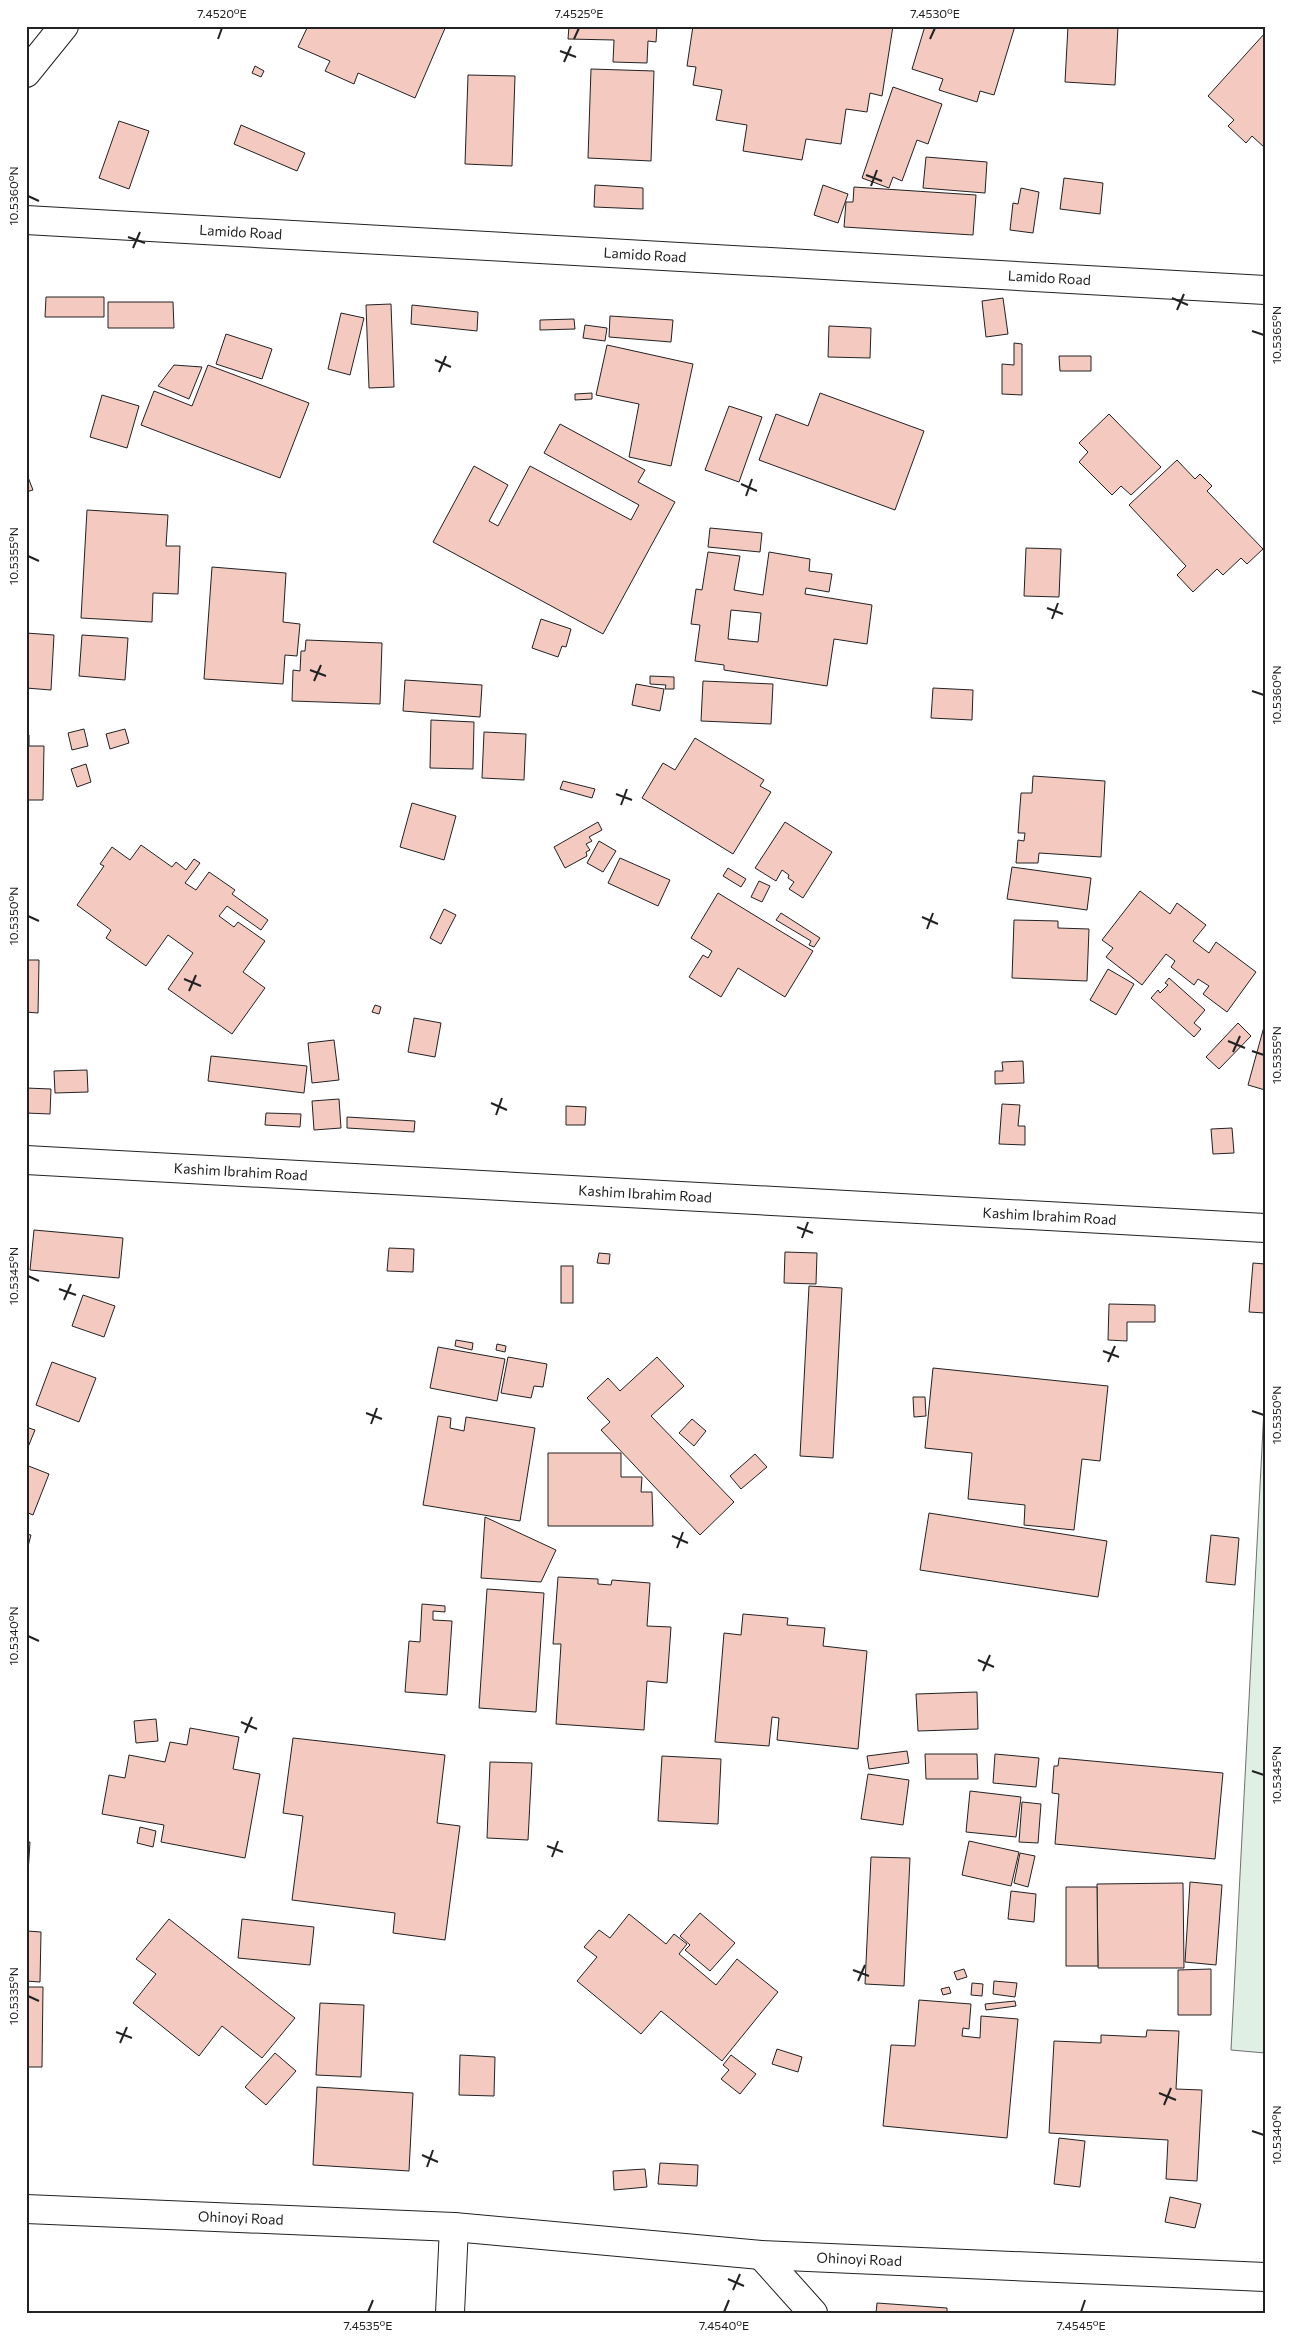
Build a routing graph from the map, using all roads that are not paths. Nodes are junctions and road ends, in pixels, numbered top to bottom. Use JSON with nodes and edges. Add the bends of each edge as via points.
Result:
{"nodes":[{"id":1,"x":64,"y":26,"type":"edge"},
{"id":2,"x":26,"y":73,"type":"edge"},
{"id":3,"x":26,"y":220,"type":"edge"},
{"id":4,"x":1265,"y":290,"type":"edge"},
{"id":5,"x":26,"y":1160,"type":"edge"},
{"id":6,"x":1265,"y":1228,"type":"edge"},
{"id":7,"x":26,"y":2209,"type":"edge"},
{"id":8,"x":454,"y":2227,"type":"junction"},
{"id":9,"x":761,"y":2255,"type":"junction"},
{"id":10,"x":1265,"y":2277,"type":"edge"},
{"id":11,"x":450,"y":2313,"type":"edge"},
{"id":12,"x":813,"y":2313,"type":"edge"}],
"edges":[{"from":1,"to":2,"type":"street"},
{"from":3,"to":4,"type":"street","name":"Lamido Road"},
{"from":5,"to":6,"type":"street","name":"Kashim Ibrahim Road"},
{"from":7,"to":8,"type":"street","name":"Ohinoyi Road"},
{"from":8,"to":9,"type":"street","name":"Ohinoyi Road"},
{"from":8,"to":11,"type":"street"},
{"from":9,"to":10,"type":"street","name":"Ohinoyi Road"},
{"from":9,"to":12,"type":"street"}]}
